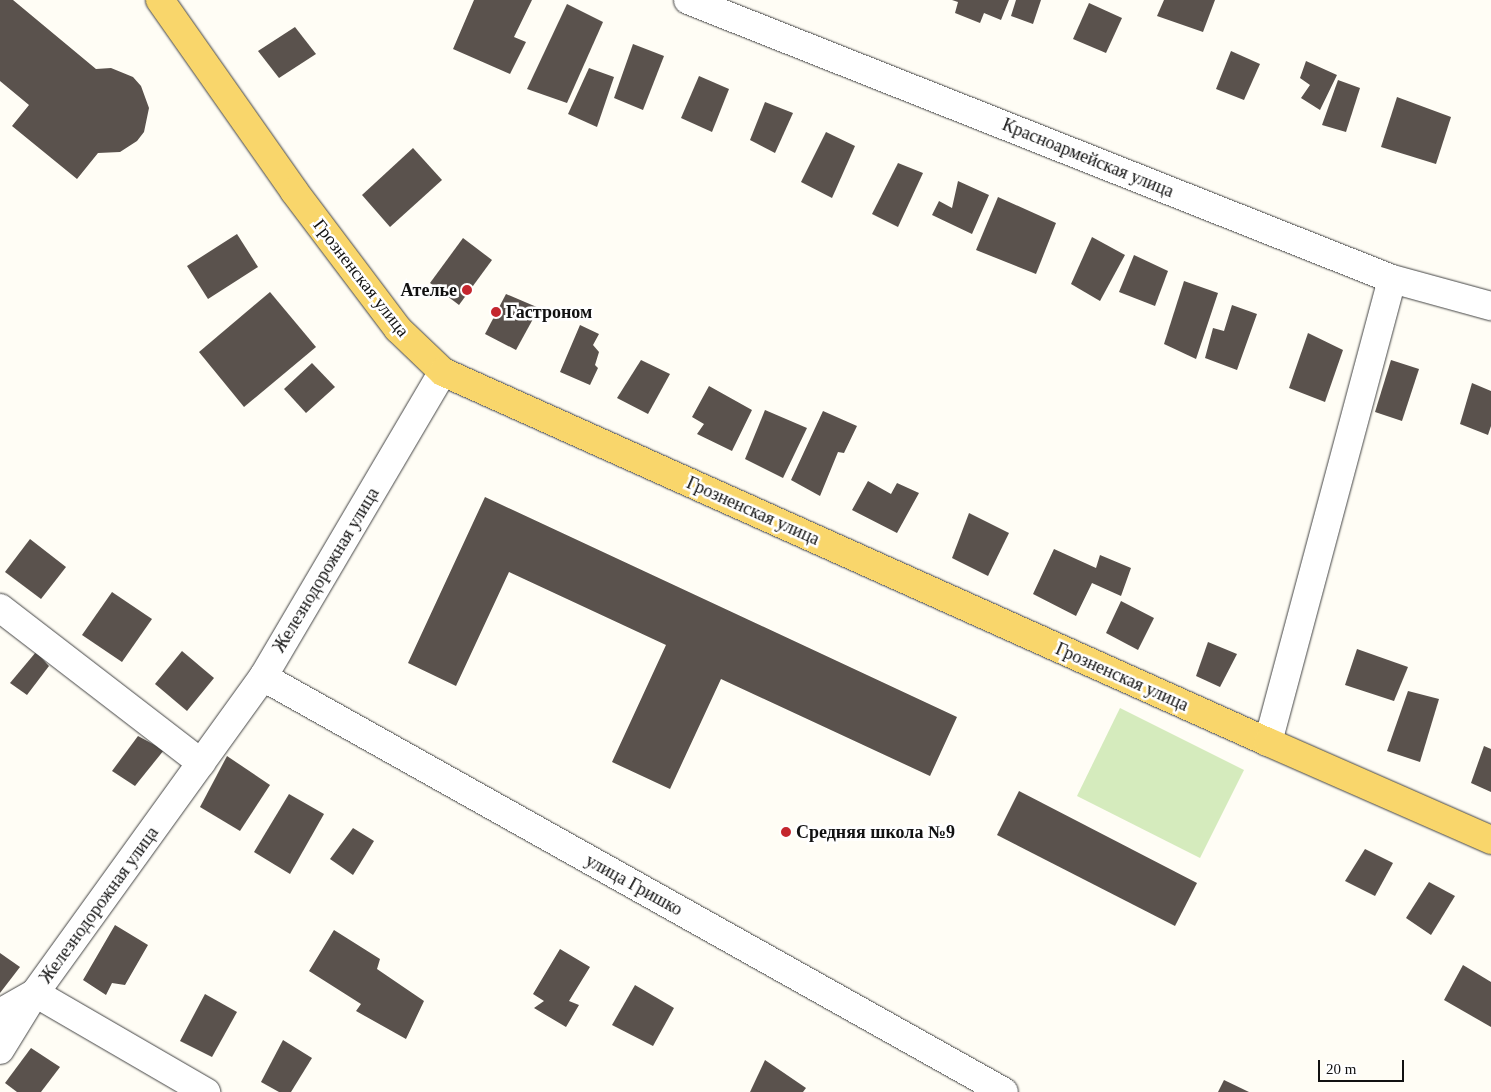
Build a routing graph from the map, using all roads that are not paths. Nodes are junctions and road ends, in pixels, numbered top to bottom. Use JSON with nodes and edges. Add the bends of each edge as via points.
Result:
{"nodes":[{"id":1,"x":160,"y":0,"type":"edge"},
{"id":2,"x":688,"y":0,"type":"edge"},
{"id":3,"x":1392,"y":279,"type":"junction"},
{"id":4,"x":1491,"y":306,"type":"edge"},
{"id":5,"x":443,"y":372,"type":"junction"},
{"id":6,"x":0,"y":608,"type":"edge"},
{"id":7,"x":263,"y":677,"type":"junction"},
{"id":8,"x":1268,"y":742,"type":"junction"},
{"id":9,"x":201,"y":763,"type":"junction"},
{"id":10,"x":1491,"y":840,"type":"edge"},
{"id":11,"x":35,"y":994,"type":"junction"},
{"id":12,"x":0,"y":1013,"type":"edge"},
{"id":13,"x":0,"y":1050,"type":"edge"},
{"id":14,"x":206,"y":1092,"type":"edge"},
{"id":15,"x":1004,"y":1092,"type":"edge"}],
"edges":[{"from":1,"to":5,"type":"main road","name":"Грозненская улица","via":[[294,191],[398,329]]},
{"from":2,"to":3,"type":"street","name":"Красноармейская улица"},
{"from":3,"to":4,"type":"street","name":"Красноармейская улица"},
{"from":3,"to":8,"type":"street"},
{"from":5,"to":7,"type":"street","name":"Железнодорожная улица"},
{"from":5,"to":8,"type":"main road","name":"Грозненская улица"},
{"from":6,"to":9,"type":"street"},
{"from":7,"to":9,"type":"street","name":"Железнодорожная улица"},
{"from":7,"to":15,"type":"street","name":"улица Гришко"},
{"from":8,"to":10,"type":"main road","name":"Грозненская улица"},
{"from":9,"to":11,"type":"street","name":"Железнодорожная улица"},
{"from":11,"to":12,"type":"street"},
{"from":11,"to":13,"type":"street","name":"Железнодорожная улица"},
{"from":11,"to":14,"type":"street"}]}
